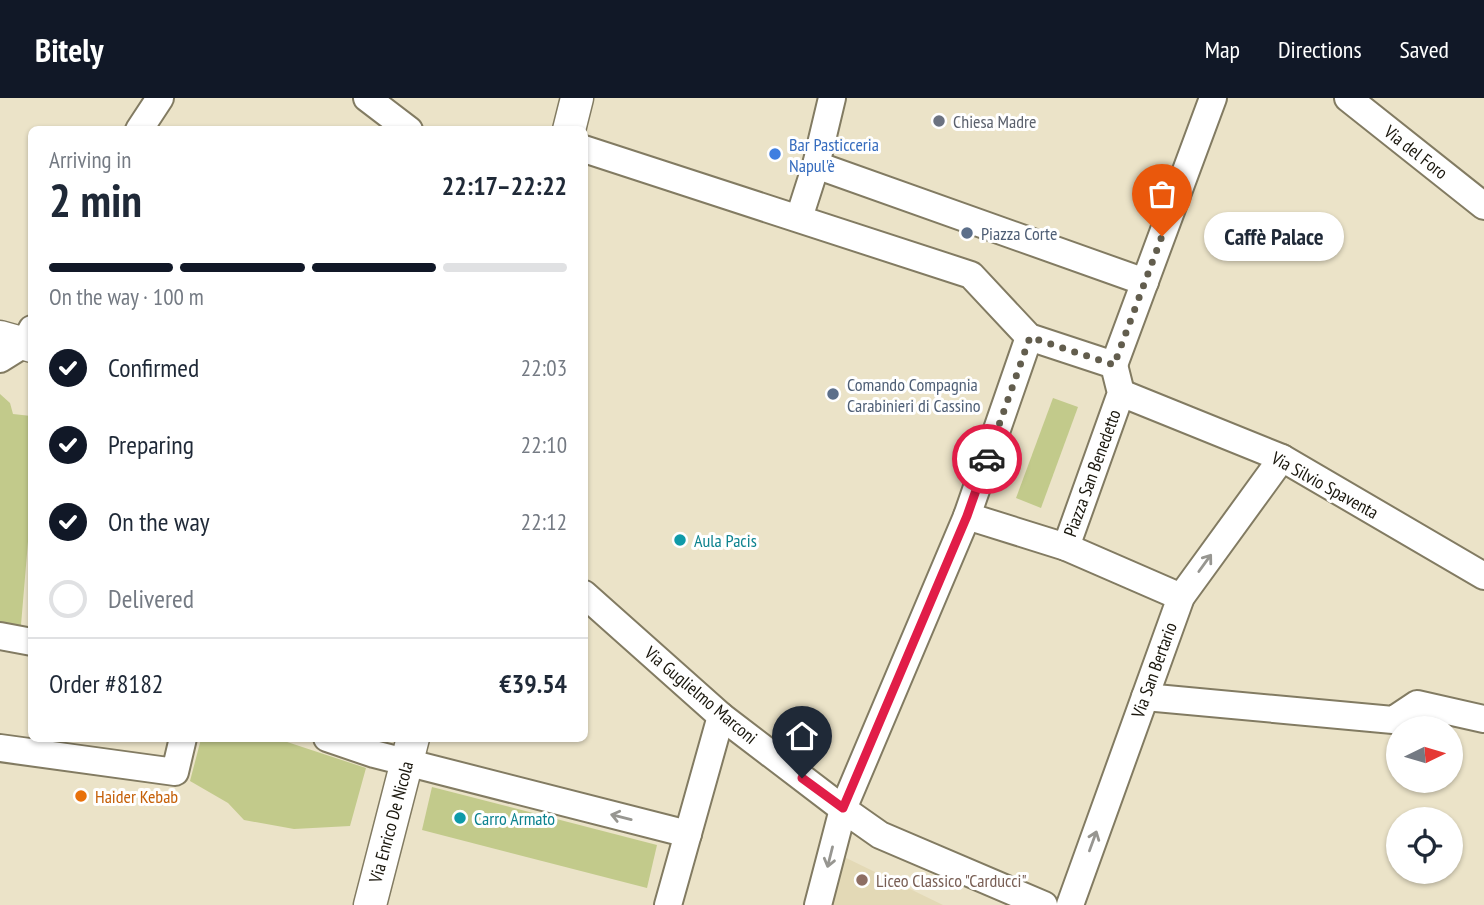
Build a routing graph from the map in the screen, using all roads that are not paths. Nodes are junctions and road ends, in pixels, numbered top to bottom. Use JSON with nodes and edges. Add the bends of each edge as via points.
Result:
{"nodes":[{"id":1,"x":160,"y":98,"type":"edge"},
{"id":2,"x":367,"y":98,"type":"edge"},
{"id":3,"x":577,"y":98,"type":"edge"},
{"id":4,"x":832,"y":98,"type":"edge"},
{"id":5,"x":1213,"y":98,"type":"edge"},
{"id":6,"x":1348,"y":98,"type":"edge"},
{"id":7,"x":142,"y":126,"type":"edge"},
{"id":8,"x":404,"y":126,"type":"edge"},
{"id":9,"x":570,"y":126,"type":"edge"},
{"id":10,"x":588,"y":150,"type":"edge"},
{"id":11,"x":816,"y":165,"type":"junction"},
{"id":12,"x":1484,"y":206,"type":"edge"},
{"id":13,"x":799,"y":218,"type":"junction"},
{"id":14,"x":1145,"y":282,"type":"junction"},
{"id":15,"x":1030,"y":337,"type":"junction"},
{"id":16,"x":1114,"y":365,"type":"junction"},
{"id":17,"x":1121,"y":393,"type":"junction"},
{"id":18,"x":1282,"y":458,"type":"junction"},
{"id":19,"x":967,"y":516,"type":"junction"},
{"id":20,"x":1066,"y":547,"type":"junction"},
{"id":21,"x":1484,"y":576,"type":"edge"},
{"id":22,"x":1181,"y":597,"type":"junction"},
{"id":23,"x":588,"y":598,"type":"edge"},
{"id":24,"x":0,"y":636,"type":"edge"},
{"id":25,"x":28,"y":641,"type":"edge"},
{"id":26,"x":1145,"y":696,"type":"junction"},
{"id":27,"x":721,"y":716,"type":"junction"},
{"id":28,"x":1484,"y":719,"type":"edge"},
{"id":29,"x":182,"y":742,"type":"edge"},
{"id":30,"x":339,"y":742,"type":"edge"},
{"id":31,"x":9,"y":749,"type":"edge"},
{"id":32,"x":410,"y":750,"type":"edge"},
{"id":33,"x":843,"y":808,"type":"junction"},
{"id":34,"x":688,"y":834,"type":"junction"},
{"id":35,"x":370,"y":905,"type":"edge"},
{"id":36,"x":668,"y":905,"type":"edge"},
{"id":37,"x":818,"y":905,"type":"edge"},
{"id":38,"x":1044,"y":905,"type":"edge"},
{"id":39,"x":1070,"y":905,"type":"edge"}],
"edges":[{"from":1,"to":7,"type":"street"},
{"from":2,"to":8,"type":"street"},
{"from":3,"to":9,"type":"street"},
{"from":4,"to":11,"type":"street"},
{"from":5,"to":14,"type":"street"},
{"from":6,"to":12,"type":"street","name":"Via del Foro"},
{"from":10,"to":13,"type":"street"},
{"from":11,"to":13,"type":"street"},
{"from":11,"to":14,"type":"street"},
{"from":13,"to":15,"type":"street","via":[[971,275]]},
{"from":14,"to":16,"type":"street"},
{"from":15,"to":16,"type":"street"},
{"from":15,"to":19,"type":"street"},
{"from":16,"to":17,"type":"street","name":"Piazza San Benedetto"},
{"from":17,"to":18,"type":"street","name":"Via Silvio Spaventa"},
{"from":17,"to":20,"type":"street","name":"Piazza San Benedetto"},
{"from":18,"to":21,"type":"street","name":"Via Silvio Spaventa"},
{"from":22,"to":18,"type":"street","name":"Via San Bertario","one_way":true},
{"from":19,"to":20,"type":"street","name":"Piazza San Benedetto"},
{"from":19,"to":33,"type":"street"},
{"from":20,"to":22,"type":"street"},
{"from":22,"to":26,"type":"street","name":"Via San Bertario"},
{"from":23,"to":27,"type":"street","name":"Via Guglielmo Marconi"},
{"from":24,"to":25,"type":"street"},
{"from":26,"to":28,"type":"street","via":[[1393,720],[1417,704]]},
{"from":39,"to":26,"type":"street","name":"Via San Bertario","one_way":true},
{"from":27,"to":33,"type":"street","name":"Via Guglielmo Marconi"},
{"from":27,"to":34,"type":"street"},
{"from":29,"to":31,"type":"street","via":[[175,772]]},
{"from":30,"to":32,"type":"street","via":[[374,754]]},
{"from":34,"to":32,"type":"street","one_way":true},
{"from":32,"to":35,"type":"street","name":"Via Enrico De Nicola"},
{"from":33,"to":37,"type":"street","one_way":true},
{"from":33,"to":38,"type":"street","name":"Via Guglielmo Marconi","via":[[880,835]]},
{"from":34,"to":36,"type":"street"}]}
